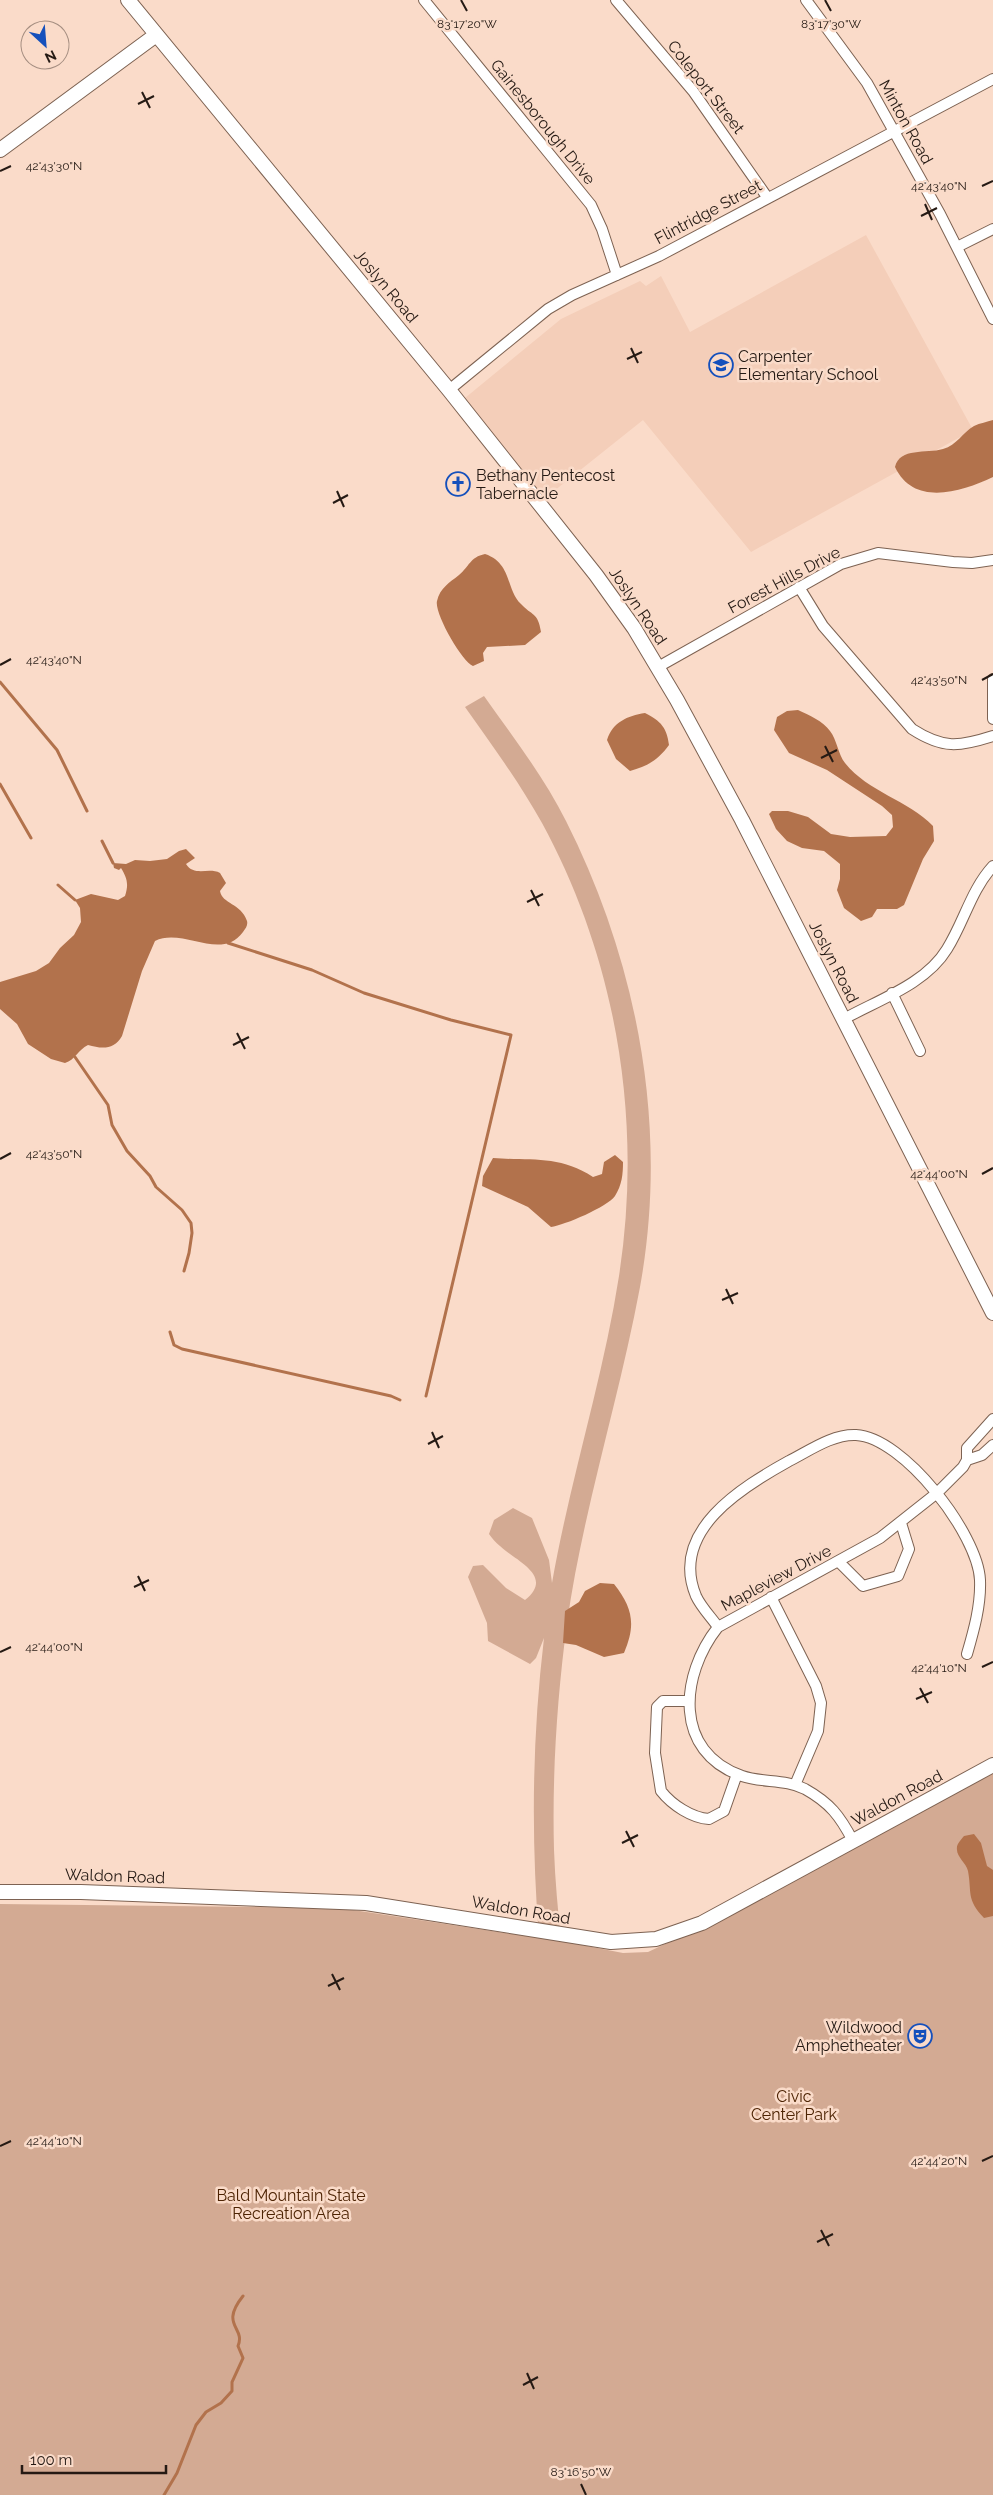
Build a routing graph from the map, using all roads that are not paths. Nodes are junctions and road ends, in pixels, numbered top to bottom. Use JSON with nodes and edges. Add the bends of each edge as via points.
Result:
{"nodes":[{"id":1,"x":128,"y":0,"type":"edge"},
{"id":2,"x":424,"y":0,"type":"edge"},
{"id":3,"x":616,"y":0,"type":"edge"},
{"id":4,"x":806,"y":0,"type":"edge"},
{"id":5,"x":156,"y":36,"type":"junction"},
{"id":6,"x":993,"y":79,"type":"edge"},
{"id":7,"x":893,"y":130,"type":"junction"},
{"id":8,"x":0,"y":150,"type":"edge"},
{"id":9,"x":767,"y":197,"type":"junction"},
{"id":10,"x":993,"y":229,"type":"edge"},
{"id":11,"x":957,"y":247,"type":"junction"},
{"id":12,"x":617,"y":275,"type":"junction"},
{"id":13,"x":993,"y":319,"type":"edge"},
{"id":14,"x":450,"y":390,"type":"junction"},
{"id":15,"x":993,"y":560,"type":"edge"},
{"id":16,"x":799,"y":587,"type":"junction"},
{"id":17,"x":658,"y":667,"type":"junction"},
{"id":18,"x":993,"y":679,"type":"edge"},
{"id":19,"x":993,"y":719,"type":"edge"},
{"id":20,"x":993,"y":736,"type":"edge"},
{"id":21,"x":993,"y":866,"type":"edge"},
{"id":22,"x":892,"y":993,"type":"junction"},
{"id":23,"x":844,"y":1019,"type":"junction"},
{"id":24,"x":920,"y":1052,"type":"dead end"},
{"id":25,"x":993,"y":1313,"type":"edge"},
{"id":26,"x":993,"y":1419,"type":"edge"},
{"id":27,"x":993,"y":1445,"type":"edge"},
{"id":28,"x":967,"y":1460,"type":"junction"},
{"id":29,"x":936,"y":1493,"type":"junction"},
{"id":30,"x":901,"y":1523,"type":"junction"},
{"id":31,"x":838,"y":1561,"type":"junction"},
{"id":32,"x":771,"y":1597,"type":"junction"},
{"id":33,"x":718,"y":1627,"type":"junction"},
{"id":34,"x":967,"y":1654,"type":"dead end"},
{"id":35,"x":688,"y":1701,"type":"junction"},
{"id":36,"x":993,"y":1765,"type":"edge"},
{"id":37,"x":738,"y":1774,"type":"junction"},
{"id":38,"x":795,"y":1785,"type":"junction"},
{"id":39,"x":853,"y":1841,"type":"junction"},
{"id":40,"x":0,"y":1892,"type":"edge"}],
"edges":[{"from":1,"to":5,"type":"street","name":"Joslyn Road"},
{"from":2,"to":12,"type":"street","name":"Gainesborough Drive","via":[[591,205]]},
{"from":3,"to":9,"type":"street","name":"Coleport Street","via":[[693,91]]},
{"from":4,"to":7,"type":"street","name":"Minton Road","via":[[867,83]]},
{"from":5,"to":8,"type":"street"},
{"from":5,"to":14,"type":"street","name":"Joslyn Road"},
{"from":6,"to":7,"type":"street","name":"Flintridge Street"},
{"from":7,"to":9,"type":"street","name":"Flintridge Street"},
{"from":7,"to":11,"type":"street","name":"Minton Road"},
{"from":9,"to":12,"type":"street","name":"Flintridge Street","via":[[659,256]]},
{"from":10,"to":11,"type":"street"},
{"from":11,"to":13,"type":"street","name":"Minton Road"},
{"from":12,"to":14,"type":"street","name":"Flintridge Street","via":[[548,309]]},
{"from":14,"to":17,"type":"street","name":"Joslyn Road","via":[[596,575]]},
{"from":15,"to":16,"type":"street","name":"Forest Hills Drive","via":[[953,562],[878,553],[841,564]]},
{"from":16,"to":17,"type":"street","name":"Forest Hills Drive"},
{"from":16,"to":20,"type":"street","via":[[823,626],[912,729],[927,739],[947,745],[965,745]]},
{"from":17,"to":23,"type":"street","name":"Joslyn Road","via":[[742,820]]},
{"from":18,"to":19,"type":"street"},
{"from":21,"to":22,"type":"street","via":[[982,879],[946,951],[923,975]]},
{"from":22,"to":23,"type":"street"},
{"from":22,"to":24,"type":"street"},
{"from":23,"to":25,"type":"street","name":"Joslyn Road"},
{"from":26,"to":28,"type":"street","name":"Mapleview Drive","via":[[967,1448]]},
{"from":27,"to":28,"type":"street","name":"Mapleview Drive","via":[[982,1455]]},
{"from":28,"to":29,"type":"street","name":"Mapleview Drive"},
{"from":29,"to":30,"type":"street","name":"Mapleview Drive"},
{"from":29,"to":33,"type":"street","via":[[910,1465],[867,1436],[853,1435],[829,1440],[740,1490],[704,1526],[691,1554],[690,1572],[696,1596]]},
{"from":29,"to":34,"type":"street","via":[[958,1521],[980,1578],[978,1606]]},
{"from":30,"to":31,"type":"street","name":"Mapleview Drive"},
{"from":30,"to":31,"type":"street","via":[[909,1550],[898,1576],[863,1586]]},
{"from":31,"to":32,"type":"street","name":"Mapleview Drive"},
{"from":32,"to":33,"type":"street","name":"Mapleview Drive"},
{"from":32,"to":38,"type":"street","via":[[816,1686],[821,1703],[818,1731]]},
{"from":33,"to":35,"type":"street","name":"Mapleview Drive","via":[[705,1643],[695,1664]]},
{"from":35,"to":37,"type":"street","name":"Mapleview Drive","via":[[701,1745],[723,1767]]},
{"from":35,"to":37,"type":"street","via":[[663,1701],[656,1707],[655,1753],[661,1791],[685,1811],[710,1819],[724,1811]]},
{"from":36,"to":39,"type":"street","name":"Waldon Road"},
{"from":37,"to":38,"type":"street","name":"Mapleview Drive"},
{"from":38,"to":39,"type":"street","name":"Mapleview Drive","via":[[830,1806]]},
{"from":39,"to":40,"type":"street","name":"Waldon Road","via":[[690,1928],[664,1938],[636,1942],[590,1939],[371,1904],[80,1892]]}]}
